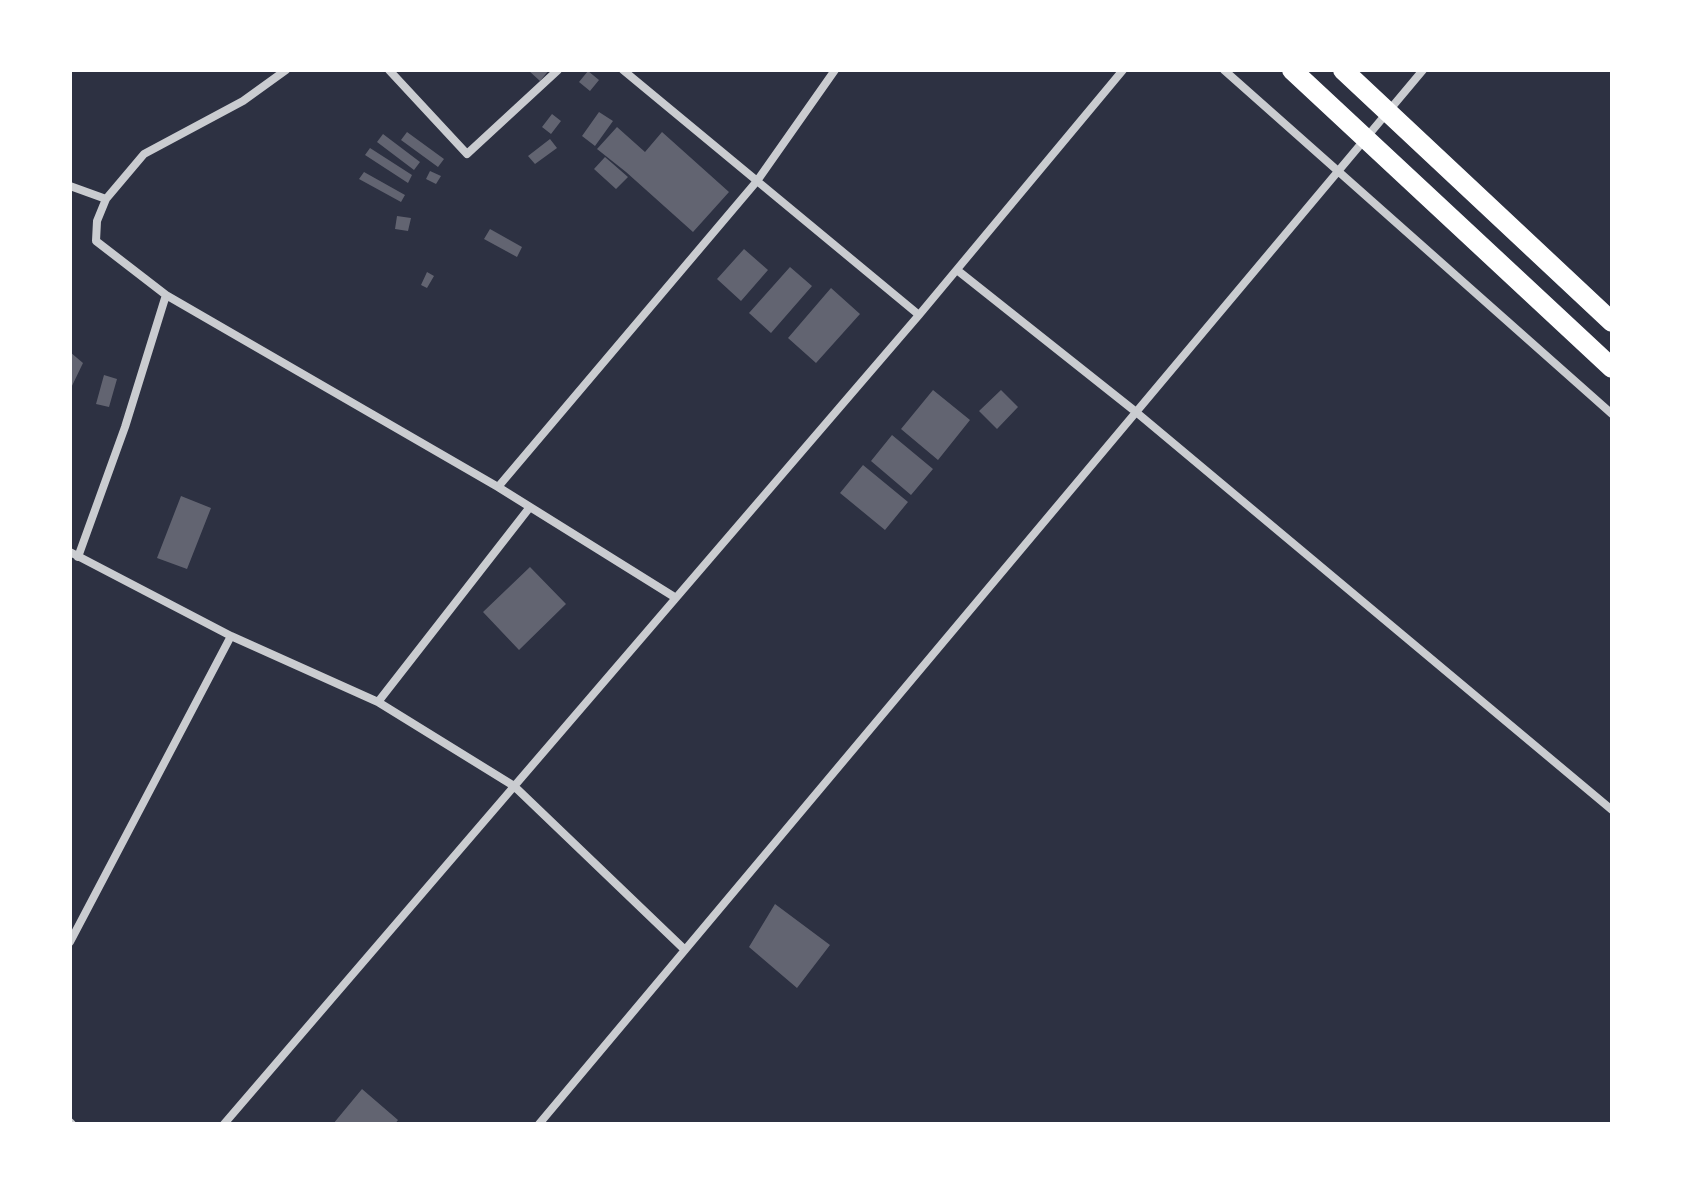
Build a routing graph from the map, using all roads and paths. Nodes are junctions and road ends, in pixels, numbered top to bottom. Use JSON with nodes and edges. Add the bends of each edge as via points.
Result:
{"nodes":[{"id":1,"x":286,"y":70,"type":"edge"},
{"id":2,"x":389,"y":70,"type":"edge"},
{"id":3,"x":558,"y":70,"type":"edge"},
{"id":4,"x":623,"y":70,"type":"edge"},
{"id":5,"x":835,"y":70,"type":"edge"},
{"id":6,"x":1123,"y":70,"type":"edge"},
{"id":7,"x":1224,"y":70,"type":"edge"},
{"id":8,"x":1292,"y":70,"type":"edge"},
{"id":9,"x":1343,"y":70,"type":"edge"},
{"id":10,"x":1423,"y":70,"type":"edge"},
{"id":11,"x":1387,"y":112,"type":"junction"},
{"id":12,"x":1366,"y":138,"type":"junction"},
{"id":13,"x":1338,"y":172,"type":"junction"},
{"id":14,"x":757,"y":181,"type":"junction"},
{"id":15,"x":70,"y":186,"type":"edge"},
{"id":16,"x":106,"y":199,"type":"junction"},
{"id":17,"x":957,"y":270,"type":"junction"},
{"id":18,"x":166,"y":295,"type":"junction"},
{"id":19,"x":919,"y":315,"type":"junction"},
{"id":20,"x":1612,"y":322,"type":"edge"},
{"id":21,"x":1612,"y":368,"type":"edge"},
{"id":22,"x":1136,"y":412,"type":"junction"},
{"id":23,"x":1612,"y":414,"type":"edge"},
{"id":24,"x":498,"y":487,"type":"junction"},
{"id":25,"x":530,"y":507,"type":"junction"},
{"id":26,"x":74,"y":554,"type":"edge"},
{"id":27,"x":676,"y":598,"type":"junction"},
{"id":28,"x":231,"y":636,"type":"junction"},
{"id":29,"x":378,"y":702,"type":"junction"},
{"id":30,"x":514,"y":786,"type":"junction"},
{"id":31,"x":1612,"y":810,"type":"edge"},
{"id":32,"x":70,"y":942,"type":"edge"},
{"id":33,"x":685,"y":950,"type":"junction"},
{"id":34,"x":224,"y":1124,"type":"edge"},
{"id":35,"x":539,"y":1124,"type":"edge"}],
"edges":[{"from":1,"to":16,"type":"street","via":[[243,101],[144,154]]},
{"from":2,"to":3,"type":"street","via":[[467,154]]},
{"from":4,"to":14,"type":"street"},
{"from":5,"to":14,"type":"street"},
{"from":6,"to":17,"type":"street"},
{"from":7,"to":13,"type":"street"},
{"from":8,"to":12,"type":"main road"},
{"from":9,"to":11,"type":"main road"},
{"from":10,"to":11,"type":"street"},
{"from":11,"to":12,"type":"street"},
{"from":11,"to":20,"type":"main road"},
{"from":12,"to":13,"type":"street"},
{"from":12,"to":21,"type":"main road"},
{"from":13,"to":22,"type":"street"},
{"from":13,"to":23,"type":"street"},
{"from":14,"to":19,"type":"street"},
{"from":14,"to":24,"type":"street"},
{"from":15,"to":16,"type":"street"},
{"from":16,"to":18,"type":"street","via":[[96,241]]},
{"from":17,"to":19,"type":"street"},
{"from":17,"to":22,"type":"street"},
{"from":18,"to":24,"type":"street"},
{"from":18,"to":26,"type":"street","via":[[125,427]]},
{"from":19,"to":27,"type":"street"},
{"from":22,"to":31,"type":"street"},
{"from":22,"to":33,"type":"street"},
{"from":24,"to":25,"type":"street"},
{"from":25,"to":27,"type":"street"},
{"from":25,"to":29,"type":"street"},
{"from":26,"to":28,"type":"street"},
{"from":27,"to":30,"type":"street"},
{"from":28,"to":29,"type":"street"},
{"from":28,"to":32,"type":"street"},
{"from":29,"to":30,"type":"street"},
{"from":30,"to":33,"type":"street"},
{"from":30,"to":34,"type":"street"},
{"from":33,"to":35,"type":"street"}]}
